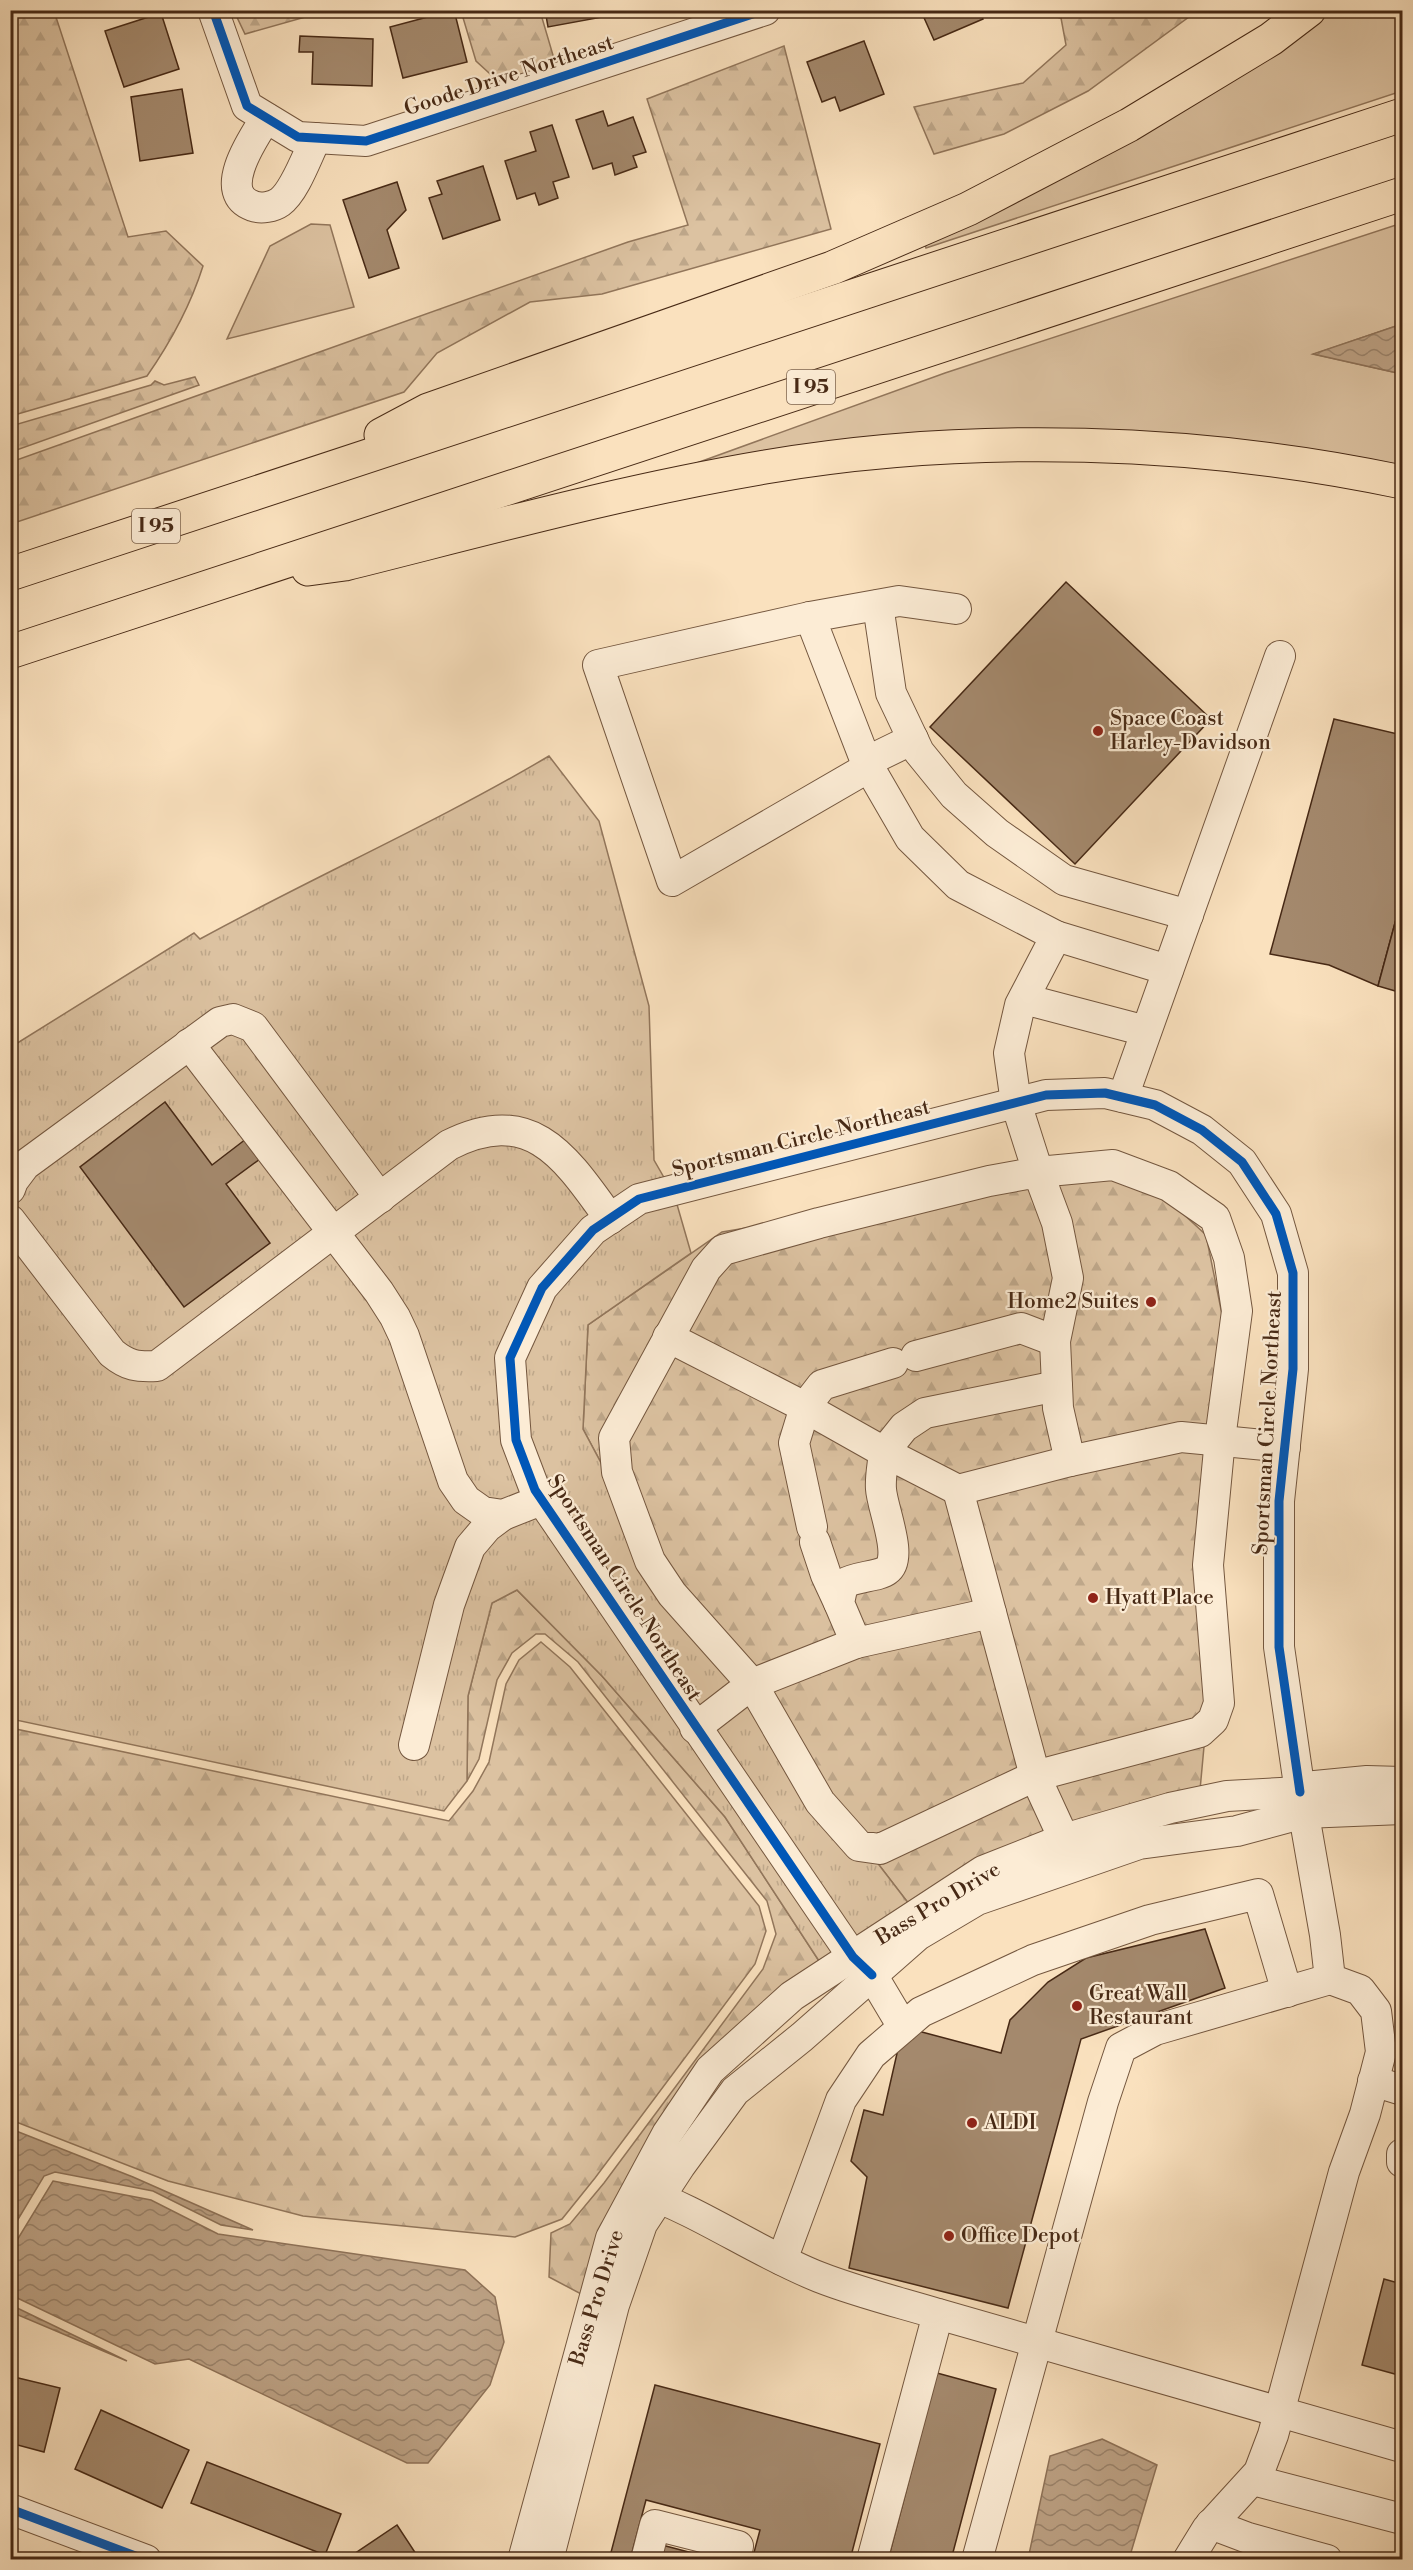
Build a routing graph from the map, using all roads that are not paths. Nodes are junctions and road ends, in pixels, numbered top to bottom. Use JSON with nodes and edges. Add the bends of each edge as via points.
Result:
{"nodes":[{"id":1,"x":213,"y":10,"type":"edge"},
{"id":2,"x":765,"y":10,"type":"edge"},
{"id":3,"x":1309,"y":10,"type":"edge"},
{"id":4,"x":1402,"y":115,"type":"edge"},
{"id":5,"x":266,"y":118,"type":"junction"},
{"id":6,"x":316,"y":138,"type":"junction"},
{"id":7,"x":1402,"y":194,"type":"edge"},
{"id":8,"x":302,"y":477,"type":"junction"},
{"id":9,"x":1402,"y":482,"type":"edge"},
{"id":10,"x":10,"y":574,"type":"edge"},
{"id":11,"x":221,"y":583,"type":"junction"},
{"id":12,"x":878,"y":605,"type":"junction"},
{"id":13,"x":956,"y":609,"type":"dead end"},
{"id":14,"x":810,"y":617,"type":"junction"},
{"id":15,"x":10,"y":652,"type":"edge"},
{"id":16,"x":1280,"y":656,"type":"dead end"},
{"id":17,"x":913,"y":739,"type":"junction"},
{"id":18,"x":867,"y":764,"type":"junction"},
{"id":19,"x":1188,"y":915,"type":"junction"},
{"id":20,"x":1056,"y":936,"type":"junction"},
{"id":21,"x":1168,"y":970,"type":"junction"},
{"id":22,"x":1024,"y":999,"type":"junction"},
{"id":23,"x":1146,"y":1032,"type":"junction"},
{"id":24,"x":189,"y":1044,"type":"junction"},
{"id":25,"x":1123,"y":1097,"type":"junction"},
{"id":26,"x":1016,"y":1103,"type":"junction"},
{"id":27,"x":1038,"y":1172,"type":"junction"},
{"id":28,"x":10,"y":1189,"type":"edge"},
{"id":29,"x":381,"y":1198,"type":"junction"},
{"id":30,"x":610,"y":1219,"type":"junction"},
{"id":31,"x":10,"y":1220,"type":"edge"},
{"id":32,"x":334,"y":1233,"type":"junction"},
{"id":33,"x":668,"y":1337,"type":"junction"},
{"id":34,"x":1055,"y":1341,"type":"junction"},
{"id":35,"x":1057,"y":1386,"type":"junction"},
{"id":36,"x":806,"y":1407,"type":"junction"},
{"id":37,"x":1220,"y":1439,"type":"junction"},
{"id":38,"x":1285,"y":1447,"type":"junction"},
{"id":39,"x":884,"y":1452,"type":"junction"},
{"id":40,"x":1070,"y":1461,"type":"junction"},
{"id":41,"x":958,"y":1490,"type":"junction"},
{"id":42,"x":541,"y":1500,"type":"junction"},
{"id":43,"x":503,"y":1515,"type":"junction"},
{"id":44,"x":839,"y":1603,"type":"junction"},
{"id":45,"x":992,"y":1613,"type":"junction"},
{"id":46,"x":856,"y":1643,"type":"junction"},
{"id":47,"x":752,"y":1684,"type":"junction"},
{"id":48,"x":695,"y":1728,"type":"junction"},
{"id":49,"x":414,"y":1745,"type":"dead end"},
{"id":50,"x":1035,"y":1776,"type":"junction"},
{"id":51,"x":1402,"y":1782,"type":"edge"},
{"id":52,"x":1302,"y":1803,"type":"junction"},
{"id":53,"x":1402,"y":1809,"type":"edge"},
{"id":54,"x":1064,"y":1839,"type":"junction"},
{"id":55,"x":862,"y":1966,"type":"junction"},
{"id":56,"x":1330,"y":1979,"type":"junction"},
{"id":57,"x":1287,"y":1992,"type":"junction"},
{"id":58,"x":903,"y":2027,"type":"junction"},
{"id":59,"x":1373,"y":2081,"type":"junction"},
{"id":60,"x":1402,"y":2090,"type":"edge"},
{"id":61,"x":1402,"y":2154,"type":"edge"},
{"id":62,"x":1402,"y":2162,"type":"edge"},
{"id":63,"x":648,"y":2194,"type":"junction"},
{"id":64,"x":782,"y":2260,"type":"junction"},
{"id":65,"x":938,"y":2314,"type":"junction"},
{"id":66,"x":1037,"y":2340,"type":"junction"},
{"id":67,"x":1279,"y":2412,"type":"junction"},
{"id":68,"x":1402,"y":2447,"type":"edge"},
{"id":69,"x":1253,"y":2480,"type":"junction"},
{"id":70,"x":10,"y":2509,"type":"edge"},
{"id":71,"x":1402,"y":2519,"type":"edge"},
{"id":72,"x":1211,"y":2524,"type":"junction"},
{"id":73,"x":1246,"y":2549,"type":"edge"},
{"id":74,"x":146,"y":2559,"type":"edge"},
{"id":75,"x":523,"y":2559,"type":"edge"},
{"id":76,"x":548,"y":2559,"type":"edge"},
{"id":77,"x":646,"y":2559,"type":"edge"},
{"id":78,"x":735,"y":2559,"type":"edge"},
{"id":79,"x":872,"y":2559,"type":"edge"},
{"id":80,"x":977,"y":2559,"type":"edge"},
{"id":81,"x":1188,"y":2559,"type":"edge"},
{"id":82,"x":1328,"y":2559,"type":"edge"}],
"edges":[{"from":1,"to":5,"type":"street","via":[[247,106]]},
{"from":2,"to":6,"type":"street","name":"Goode Drive Northeast","via":[[366,141]]},
{"from":3,"to":8,"type":"highway","via":[[1271,39],[1129,125],[968,209],[832,267],[428,410]]},
{"from":4,"to":8,"type":"highway","number":"I 95"},
{"from":5,"to":6,"type":"street","via":[[298,137]]},
{"from":5,"to":6,"type":"street","via":[[238,168],[237,186],[243,200],[253,207],[267,208],[280,202],[293,186]]},
{"from":7,"to":11,"type":"highway","number":"I 95"},
{"from":8,"to":10,"type":"highway","number":"I 95"},
{"from":9,"to":11,"type":"highway","via":[[1345,470],[1208,452],[1050,445],[898,450],[768,466],[661,486],[345,564]]},
{"from":11,"to":15,"type":"highway","number":"I 95"},
{"from":12,"to":13,"type":"street","via":[[899,601]]},
{"from":12,"to":14,"type":"street"},
{"from":12,"to":17,"type":"street","via":[[891,693]]},
{"from":14,"to":18,"type":"street"},
{"from":14,"to":18,"type":"street","via":[[598,665],[672,882]]},
{"from":16,"to":19,"type":"street"},
{"from":17,"to":18,"type":"street"},
{"from":17,"to":19,"type":"street","via":[[954,795],[997,833],[1064,880]]},
{"from":18,"to":20,"type":"street","via":[[910,838],[958,885]]},
{"from":19,"to":21,"type":"street"},
{"from":20,"to":21,"type":"street"},
{"from":20,"to":22,"type":"street"},
{"from":21,"to":23,"type":"street"},
{"from":22,"to":23,"type":"street"},
{"from":22,"to":26,"type":"street","via":[[1009,1053]]},
{"from":23,"to":25,"type":"street"},
{"from":24,"to":28,"type":"street","via":[[26,1165]]},
{"from":24,"to":29,"type":"street","via":[[220,1022],[232,1019],[253,1027]]},
{"from":24,"to":32,"type":"street"},
{"from":25,"to":26,"type":"street","name":"Sportsman Circle Northeast","via":[[1105,1093],[1046,1095]]},
{"from":25,"to":38,"type":"street","name":"Sportsman Circle Northeast","via":[[1155,1105],[1202,1130],[1242,1162],[1276,1214],[1293,1273],[1293,1369]]},
{"from":26,"to":27,"type":"street"},
{"from":26,"to":30,"type":"street","name":"Sportsman Circle Northeast","via":[[639,1199]]},
{"from":27,"to":33,"type":"street","via":[[819,1223],[723,1250],[706,1269]]},
{"from":27,"to":34,"type":"street","via":[[1057,1223],[1068,1278]]},
{"from":27,"to":37,"type":"street","via":[[1113,1165],[1169,1186],[1215,1218],[1229,1258],[1237,1311]]},
{"from":29,"to":30,"type":"street","via":[[449,1145],[472,1133],[510,1131],[533,1137],[568,1162]]},
{"from":29,"to":32,"type":"street"},
{"from":30,"to":42,"type":"street","name":"Sportsman Circle Northeast","via":[[593,1230],[542,1288],[510,1358],[516,1440]]},
{"from":31,"to":32,"type":"street","via":[[112,1353],[125,1364],[142,1366],[157,1366]]},
{"from":32,"to":43,"type":"street","via":[[395,1317],[453,1481],[466,1500],[483,1512]]},
{"from":33,"to":36,"type":"street"},
{"from":33,"to":47,"type":"street","via":[[614,1438],[617,1472],[650,1561],[672,1594]]},
{"from":34,"to":35,"type":"street"},
{"from":34,"to":36,"type":"street","via":[[1021,1328],[847,1375],[822,1385]]},
{"from":35,"to":39,"type":"street","via":[[925,1413],[904,1427]]},
{"from":35,"to":40,"type":"street"},
{"from":36,"to":39,"type":"street"},
{"from":36,"to":44,"type":"street","via":[[794,1443],[814,1534]]},
{"from":37,"to":38,"type":"street"},
{"from":37,"to":40,"type":"street","via":[[1181,1437]]},
{"from":37,"to":50,"type":"street","via":[[1208,1565],[1219,1703],[1213,1720],[1200,1732]]},
{"from":38,"to":52,"type":"street","name":"Sportsman Circle Northeast","via":[[1279,1501],[1279,1647]]},
{"from":39,"to":41,"type":"street"},
{"from":39,"to":44,"type":"street","via":[[881,1490],[894,1548],[892,1565],[886,1572],[853,1578],[843,1584]]},
{"from":40,"to":41,"type":"street"},
{"from":41,"to":45,"type":"street"},
{"from":42,"to":43,"type":"street"},
{"from":42,"to":48,"type":"street","name":"Sportsman Circle Northeast"},
{"from":43,"to":49,"type":"street","via":[[470,1547],[449,1605]]},
{"from":44,"to":46,"type":"street"},
{"from":45,"to":46,"type":"street"},
{"from":45,"to":50,"type":"street"},
{"from":46,"to":47,"type":"street"},
{"from":47,"to":48,"type":"street"},
{"from":47,"to":50,"type":"street","via":[[820,1802],[859,1846],[880,1850]]},
{"from":48,"to":55,"type":"street","name":"Sportsman Circle Northeast"},
{"from":50,"to":54,"type":"street"},
{"from":51,"to":52,"type":"street","name":"Bass Pro Drive","via":[[1367,1780],[1315,1786]]},
{"from":52,"to":53,"type":"street","name":"Bass Pro Drive"},
{"from":52,"to":54,"type":"street","name":"Bass Pro Drive","via":[[1227,1796]]},
{"from":52,"to":55,"type":"street","name":"Bass Pro Drive","via":[[1237,1831],[1139,1844],[977,1900]]},
{"from":52,"to":56,"type":"street","name":"Sportsman Circle Northeast"},
{"from":54,"to":55,"type":"street","name":"Bass Pro Drive","via":[[983,1871],[922,1909]]},
{"from":55,"to":58,"type":"street","name":"Sportsman Circle Northeast"},
{"from":55,"to":63,"type":"street","name":"Bass Pro Drive","via":[[735,2091]]},
{"from":56,"to":57,"type":"street"},
{"from":56,"to":59,"type":"street","via":[[1360,1990],[1376,2011],[1381,2052]]},
{"from":57,"to":58,"type":"street","via":[[1258,1894],[1150,1920],[1033,1960],[921,2012]]},
{"from":57,"to":66,"type":"street","via":[[1155,2030],[1121,2048]]},
{"from":58,"to":64,"type":"street","via":[[871,2055],[841,2100]]},
{"from":59,"to":60,"type":"street"},
{"from":59,"to":67,"type":"street","via":[[1344,2172]]},
{"from":61,"to":62,"type":"street"},
{"from":63,"to":64,"type":"street"},
{"from":63,"to":75,"type":"street","name":"Bass Pro Drive","via":[[611,2238]]},
{"from":63,"to":76,"type":"street","name":"Bass Pro Drive","via":[[642,2224],[614,2305]]},
{"from":64,"to":65,"type":"street","via":[[819,2277]]},
{"from":65,"to":66,"type":"street"},
{"from":65,"to":79,"type":"street"},
{"from":66,"to":67,"type":"street"},
{"from":66,"to":80,"type":"street"},
{"from":67,"to":68,"type":"street"},
{"from":67,"to":69,"type":"street"},
{"from":69,"to":71,"type":"street"},
{"from":69,"to":72,"type":"street"},
{"from":70,"to":74,"type":"street"},
{"from":72,"to":73,"type":"street"},
{"from":72,"to":81,"type":"street"},
{"from":73,"to":82,"type":"street"},
{"from":77,"to":78,"type":"street","via":[[655,2525],[738,2546]]}]}
